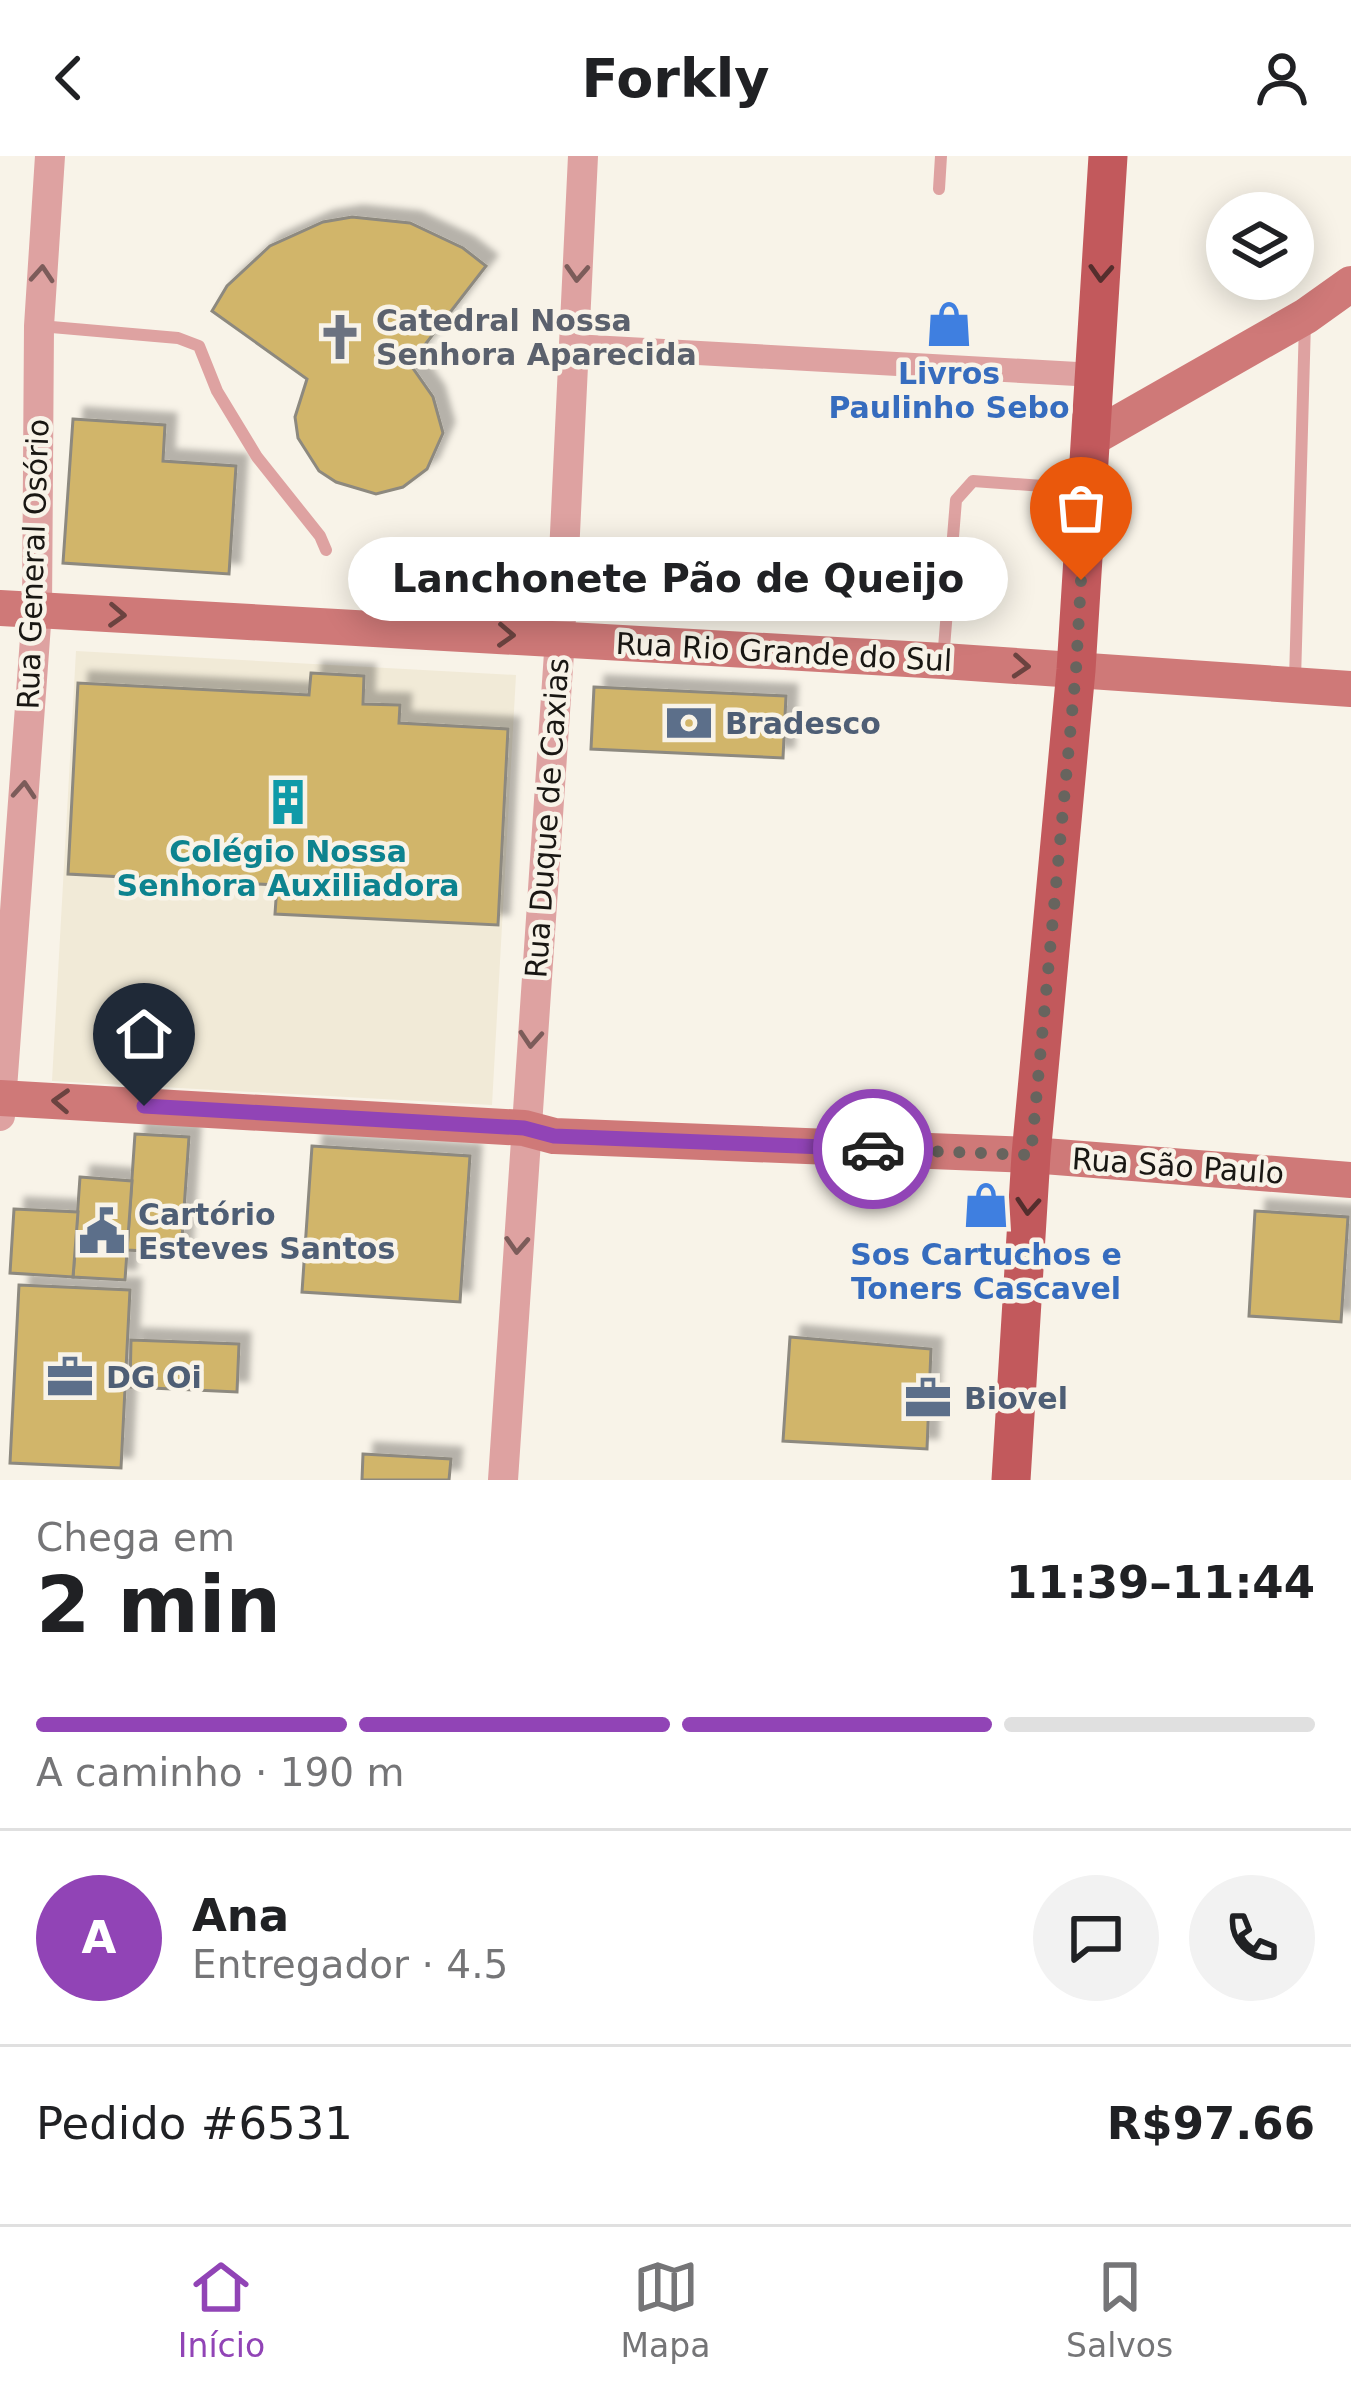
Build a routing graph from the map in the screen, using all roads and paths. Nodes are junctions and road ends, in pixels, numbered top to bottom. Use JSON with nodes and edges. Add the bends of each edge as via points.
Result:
{"nodes":[{"id":1,"x":50,"y":156,"type":"edge"},
{"id":2,"x":583,"y":156,"type":"edge"},
{"id":3,"x":941,"y":156,"type":"edge"},
{"id":4,"x":1108,"y":156,"type":"edge"},
{"id":5,"x":939,"y":189,"type":"dead end"},
{"id":6,"x":1351,"y":284,"type":"edge"},
{"id":7,"x":1306,"y":316,"type":"junction"},
{"id":8,"x":39,"y":326,"type":"junction"},
{"id":9,"x":573,"y":346,"type":"junction"},
{"id":10,"x":1095,"y":375,"type":"junction"},
{"id":11,"x":1092,"y":438,"type":"junction"},
{"id":12,"x":1085,"y":489,"type":"junction"},
{"id":13,"x":326,"y":550,"type":"dead end"},
{"id":14,"x":18,"y":610,"type":"edge"},
{"id":15,"x":560,"y":638,"type":"junction"},
{"id":16,"x":943,"y":661,"type":"junction"},
{"id":17,"x":1076,"y":670,"type":"junction"},
{"id":18,"x":1294,"y":687,"type":"junction"},
{"id":19,"x":1351,"y":688,"type":"edge"},
{"id":20,"x":1,"y":1098,"type":"edge"},
{"id":21,"x":0,"y":1116,"type":"edge"},
{"id":22,"x":524,"y":1128,"type":"junction"},
{"id":23,"x":1031,"y":1155,"type":"junction"},
{"id":24,"x":1351,"y":1180,"type":"edge"},
{"id":25,"x":503,"y":1480,"type":"edge"},
{"id":26,"x":1011,"y":1480,"type":"edge"}],
"edges":[{"from":8,"to":1,"type":"street","name":"Rua General Osório","one_way":true},
{"from":2,"to":9,"type":"street","name":"Rua Duque de Caxias","one_way":true},
{"from":3,"to":5,"type":"lane"},
{"from":4,"to":10,"type":"main road","one_way":true},
{"from":6,"to":7,"type":"main road"},
{"from":7,"to":11,"type":"main road"},
{"from":7,"to":18,"type":"lane"},
{"from":8,"to":13,"type":"lane","via":[[200,346],[257,457]]},
{"from":8,"to":14,"type":"street","name":"Rua General Osório"},
{"from":9,"to":10,"type":"street"},
{"from":9,"to":15,"type":"street","name":"Rua Duque de Caxias"},
{"from":10,"to":11,"type":"main road"},
{"from":11,"to":12,"type":"main road"},
{"from":12,"to":16,"type":"lane","via":[[973,481],[963,488]]},
{"from":12,"to":17,"type":"main road"},
{"from":14,"to":15,"type":"main road","name":"Rua Rio Grande do Sul","one_way":true},
{"from":20,"to":14,"type":"street","name":"Rua General Osório","one_way":true},
{"from":15,"to":16,"type":"main road","name":"Rua Rio Grande do Sul"},
{"from":15,"to":22,"type":"street","name":"Rua Duque de Caxias","one_way":true},
{"from":16,"to":17,"type":"main road","name":"Rua Rio Grande do Sul","one_way":true},
{"from":17,"to":18,"type":"main road","name":"Rua Rio Grande do Sul"},
{"from":17,"to":23,"type":"main road"},
{"from":18,"to":19,"type":"main road","name":"Rua Rio Grande do Sul"},
{"from":20,"to":21,"type":"street","name":"Rua General Osório"},
{"from":22,"to":20,"type":"main road","name":"Rua São Paulo","one_way":true},
{"from":22,"to":23,"type":"main road","name":"Rua São Paulo","via":[[554,1136]]},
{"from":22,"to":25,"type":"street","name":"Rua Duque de Caxias","one_way":true},
{"from":23,"to":24,"type":"main road","name":"Rua São Paulo"},
{"from":23,"to":26,"type":"main road","one_way":true}]}
